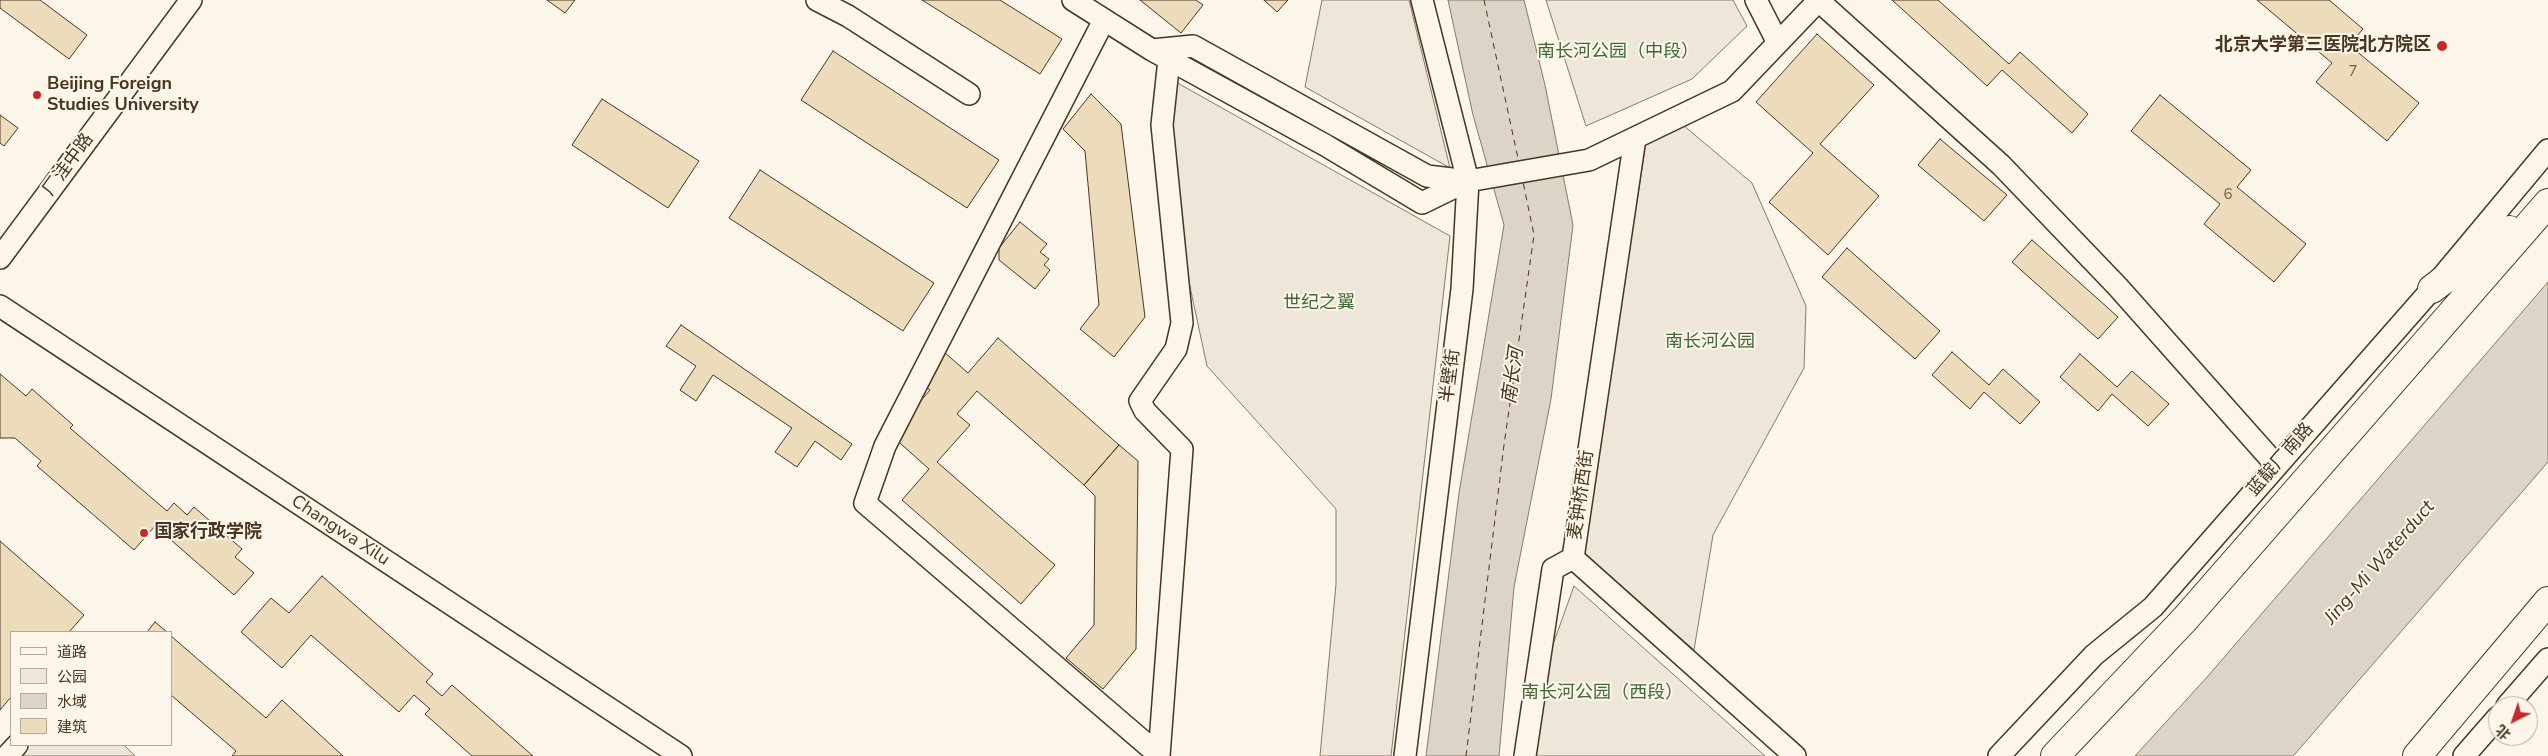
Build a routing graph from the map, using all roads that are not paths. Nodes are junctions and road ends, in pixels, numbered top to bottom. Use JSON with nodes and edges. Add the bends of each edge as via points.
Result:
{"nodes":[{"id":1,"x":191,"y":0,"type":"edge"},
{"id":2,"x":817,"y":0,"type":"edge"},
{"id":3,"x":1073,"y":0,"type":"edge"},
{"id":4,"x":1422,"y":0,"type":"edge"},
{"id":5,"x":1756,"y":0,"type":"edge"},
{"id":6,"x":1819,"y":0,"type":"edge"},
{"id":7,"x":1104,"y":20,"type":"junction"},
{"id":8,"x":1778,"y":43,"type":"junction"},
{"id":9,"x":1160,"y":55,"type":"junction"},
{"id":10,"x":969,"y":94,"type":"dead end"},
{"id":11,"x":1635,"y":138,"type":"junction"},
{"id":12,"x":2548,"y":150,"type":"edge"},
{"id":13,"x":1477,"y":180,"type":"junction"},
{"id":14,"x":2548,"y":202,"type":"edge"},
{"id":15,"x":0,"y":258,"type":"edge"},
{"id":16,"x":2432,"y":289,"type":"junction"},
{"id":17,"x":0,"y":306,"type":"edge"},
{"id":18,"x":2277,"y":466,"type":"junction"},
{"id":19,"x":1573,"y":558,"type":"junction"},
{"id":20,"x":2548,"y":601,"type":"edge"},
{"id":21,"x":2548,"y":659,"type":"edge"},
{"id":22,"x":2517,"y":696,"type":"edge"},
{"id":23,"x":2488,"y":728,"type":"edge"},
{"id":24,"x":16,"y":746,"type":"edge"},
{"id":25,"x":1159,"y":755,"type":"edge"},
{"id":26,"x":7,"y":756,"type":"edge"},
{"id":27,"x":681,"y":756,"type":"edge"},
{"id":28,"x":1405,"y":756,"type":"edge"},
{"id":29,"x":1525,"y":756,"type":"edge"},
{"id":30,"x":1795,"y":756,"type":"edge"},
{"id":31,"x":1999,"y":756,"type":"edge"},
{"id":32,"x":2055,"y":756,"type":"edge"},
{"id":33,"x":2417,"y":756,"type":"edge"},
{"id":34,"x":2464,"y":756,"type":"edge"}],
"edges":[{"from":1,"to":15,"type":"street","name":"厂洼中路"},
{"from":2,"to":10,"type":"street","via":[[848,16]]},
{"from":3,"to":7,"type":"street"},
{"from":4,"to":13,"type":"street","name":"半壁街"},
{"from":5,"to":8,"type":"street"},
{"from":6,"to":8,"type":"street"},
{"from":6,"to":18,"type":"street","via":[[2001,165],[2118,287]]},
{"from":7,"to":9,"type":"street"},
{"from":7,"to":25,"type":"street","via":[[885,446],[864,503]]},
{"from":8,"to":11,"type":"street","via":[[1732,91]]},
{"from":9,"to":13,"type":"street","via":[[1326,145],[1422,204]]},
{"from":9,"to":25,"type":"street","via":[[1162,125],[1182,323],[1176,349],[1140,401],[1145,411],[1182,449]]},
{"from":11,"to":13,"type":"street","via":[[1589,160]]},
{"from":11,"to":19,"type":"street","name":"麦钟桥西街"},
{"from":12,"to":16,"type":"street","name":"蓝靛厂南路"},
{"from":13,"to":28,"type":"street","name":"半壁街"},
{"from":14,"to":16,"type":"highway"},
{"from":14,"to":32,"type":"highway","name":"蓝靛厂南路","via":[[2185,619]]},
{"from":16,"to":18,"type":"street","name":"蓝靛厂南路"},
{"from":17,"to":27,"type":"street","name":"Changwa Xilu"},
{"from":18,"to":31,"type":"street","name":"蓝靛厂南路","via":[[2153,607],[2094,655]]},
{"from":19,"to":29,"type":"street","via":[[1553,569]]},
{"from":19,"to":30,"type":"street","name":"麦钟桥西街"},
{"from":20,"to":33,"type":"highway"},
{"from":21,"to":22,"type":"street"},
{"from":23,"to":34,"type":"street"},
{"from":24,"to":26,"type":"street"}]}
